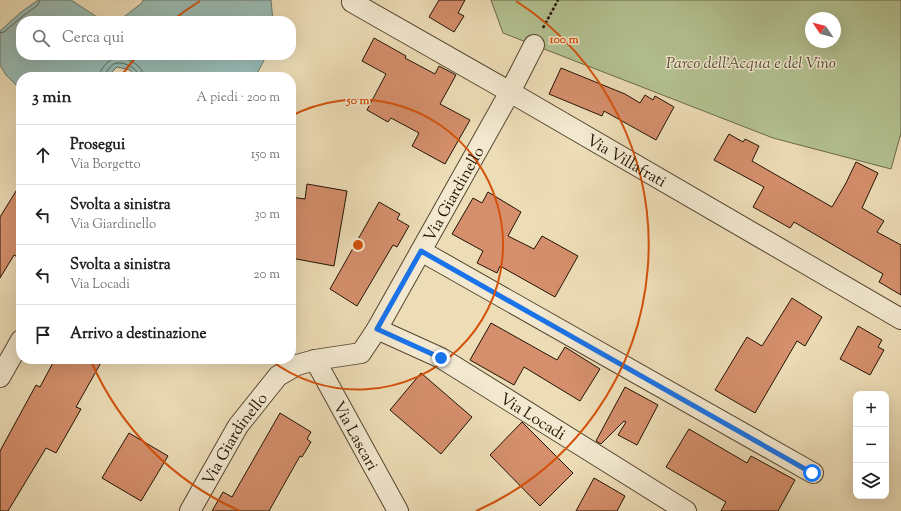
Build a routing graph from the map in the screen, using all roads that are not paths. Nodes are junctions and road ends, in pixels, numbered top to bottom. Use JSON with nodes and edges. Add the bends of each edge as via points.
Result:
{"nodes":[{"id":1,"x":352,"y":2,"type":"dead end"},
{"id":2,"x":534,"y":45,"type":"road end"},
{"id":3,"x":510,"y":92,"type":"junction"},
{"id":4,"x":421,"y":251,"type":"junction"},
{"id":5,"x":901,"y":319,"type":"edge"},
{"id":6,"x":377,"y":329,"type":"junction"},
{"id":7,"x":16,"y":349,"type":"edge"},
{"id":8,"x":315,"y":360,"type":"junction"},
{"id":9,"x":0,"y":377,"type":"edge"},
{"id":10,"x":812,"y":473,"type":"dead end"},
{"id":11,"x":190,"y":511,"type":"edge"},
{"id":12,"x":398,"y":511,"type":"edge"},
{"id":13,"x":686,"y":511,"type":"edge"}],
"edges":[{"from":1,"to":3,"type":"street","name":"Via Villafrati"},
{"from":2,"to":3,"type":"street","name":"Via Giardinello"},
{"from":3,"to":4,"type":"street","name":"Via Giardinello"},
{"from":3,"to":5,"type":"street","name":"Via Villafrati"},
{"from":4,"to":6,"type":"street","name":"Via Giardinello"},
{"from":4,"to":10,"type":"street"},
{"from":6,"to":8,"type":"street","name":"Via Giardinello","via":[[361,353]]},
{"from":6,"to":13,"type":"street","name":"Via Locadi","via":[[441,358]]},
{"from":7,"to":9,"type":"street"},
{"from":8,"to":11,"type":"street","name":"Via Giardinello","via":[[297,364],[278,376],[238,426]]},
{"from":8,"to":12,"type":"street","name":"Via Lascari"}]}
